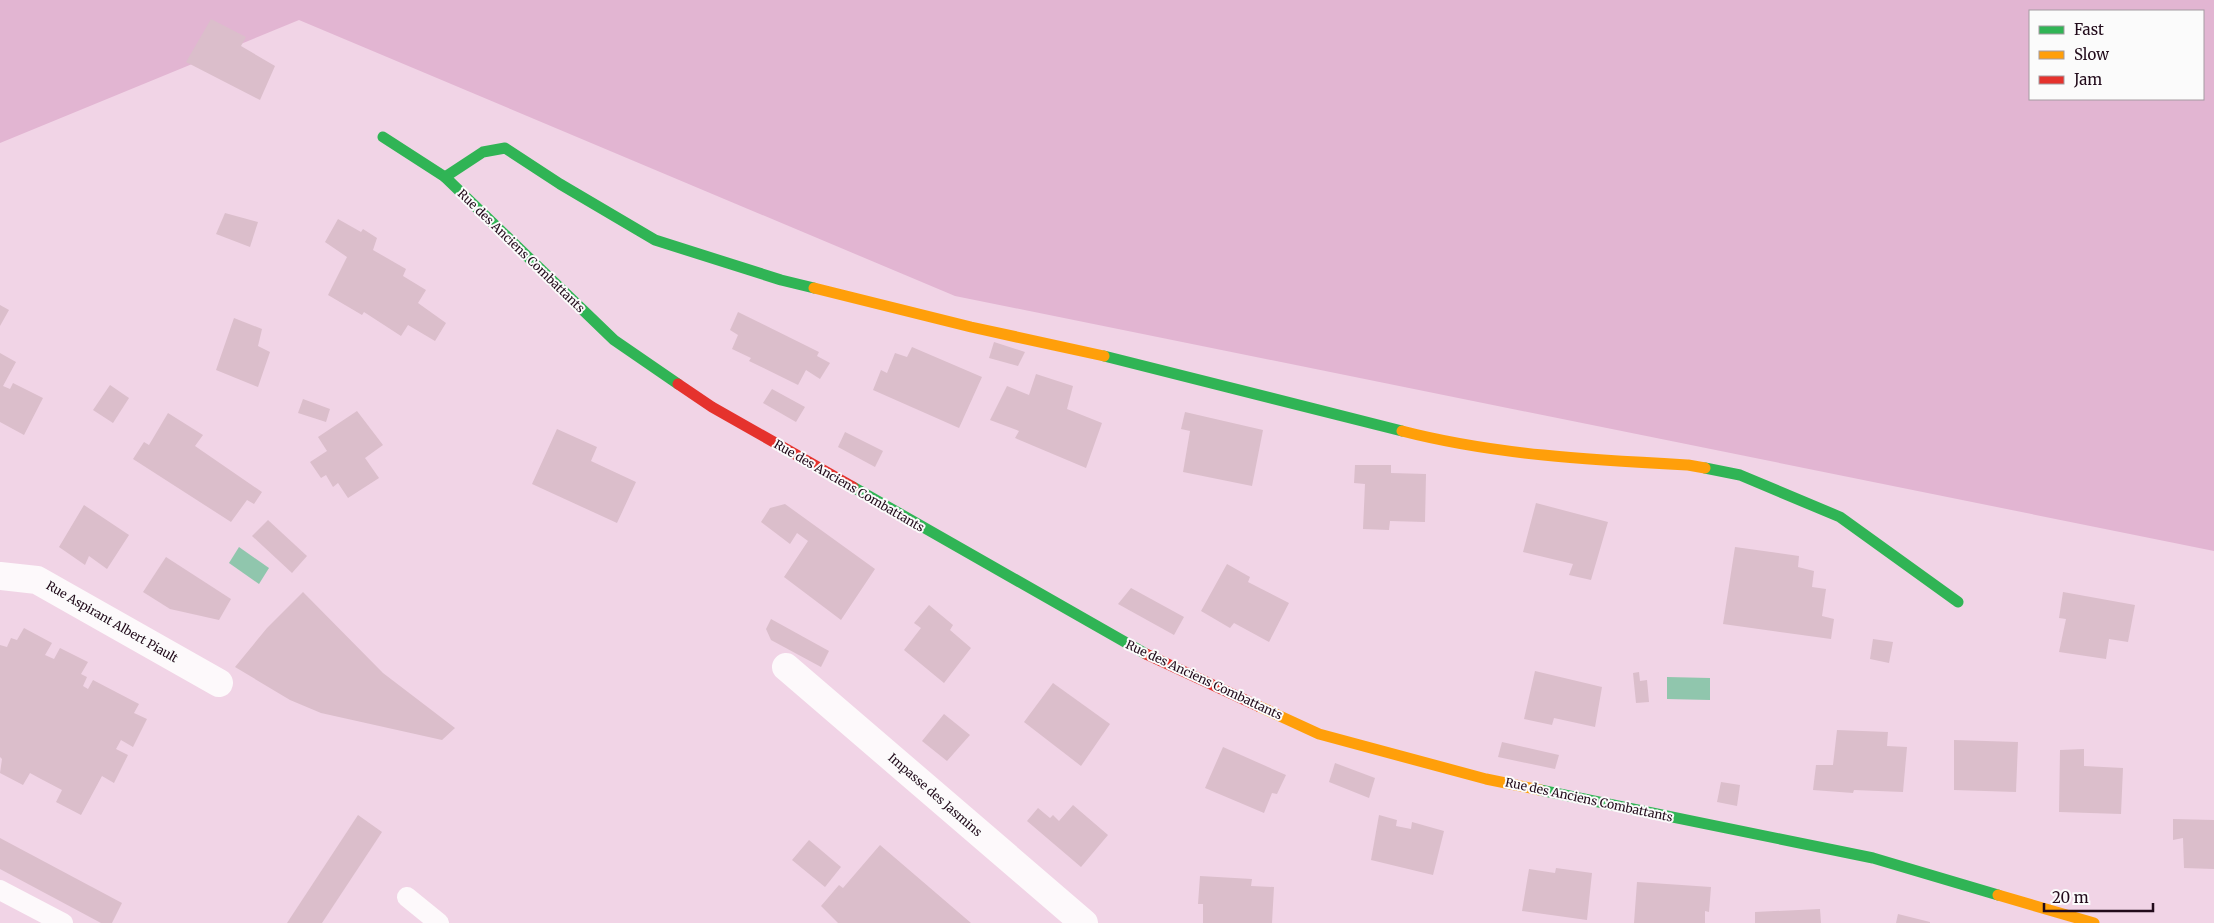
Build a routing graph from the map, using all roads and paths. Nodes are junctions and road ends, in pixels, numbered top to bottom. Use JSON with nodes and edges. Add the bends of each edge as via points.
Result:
{"nodes":[{"id":1,"x":382,"y":137,"type":"dead end"},
{"id":2,"x":444,"y":177,"type":"junction"},
{"id":3,"x":0,"y":576,"type":"edge"},
{"id":4,"x":1958,"y":602,"type":"dead end"},
{"id":5,"x":786,"y":667,"type":"dead end"},
{"id":6,"x":219,"y":683,"type":"dead end"},
{"id":7,"x":0,"y":890,"type":"edge"},
{"id":8,"x":407,"y":897,"type":"dead end"},
{"id":9,"x":2035,"y":913,"type":"edge"},
{"id":10,"x":63,"y":923,"type":"edge"},
{"id":11,"x":439,"y":923,"type":"edge"},
{"id":12,"x":1084,"y":923,"type":"edge"},
{"id":13,"x":2094,"y":923,"type":"edge"}],
"edges":[{"from":1,"to":2,"type":"street","name":"Rue des Anciens Combattants"},
{"from":2,"to":4,"type":"street","name":"Rue des Anciens Combattants","via":[[483,152],[505,148],[655,240],[781,280],[971,327],[1142,364],[1436,440],[1560,458],[1688,465],[1740,475],[1840,517]]},
{"from":2,"to":9,"type":"street","name":"Rue des Anciens Combattants","via":[[614,340],[712,407],[1147,655],[1319,734],[1486,779],[1873,858]]},
{"from":3,"to":6,"type":"street","name":"Rue Aspirant Albert Piault","via":[[37,580]]},
{"from":5,"to":12,"type":"street","name":"Impasse des Jasmins"},
{"from":7,"to":10,"type":"lane"},
{"from":8,"to":11,"type":"lane"},
{"from":9,"to":13,"type":"street","name":"Rue des Anciens Combattants"}]}
